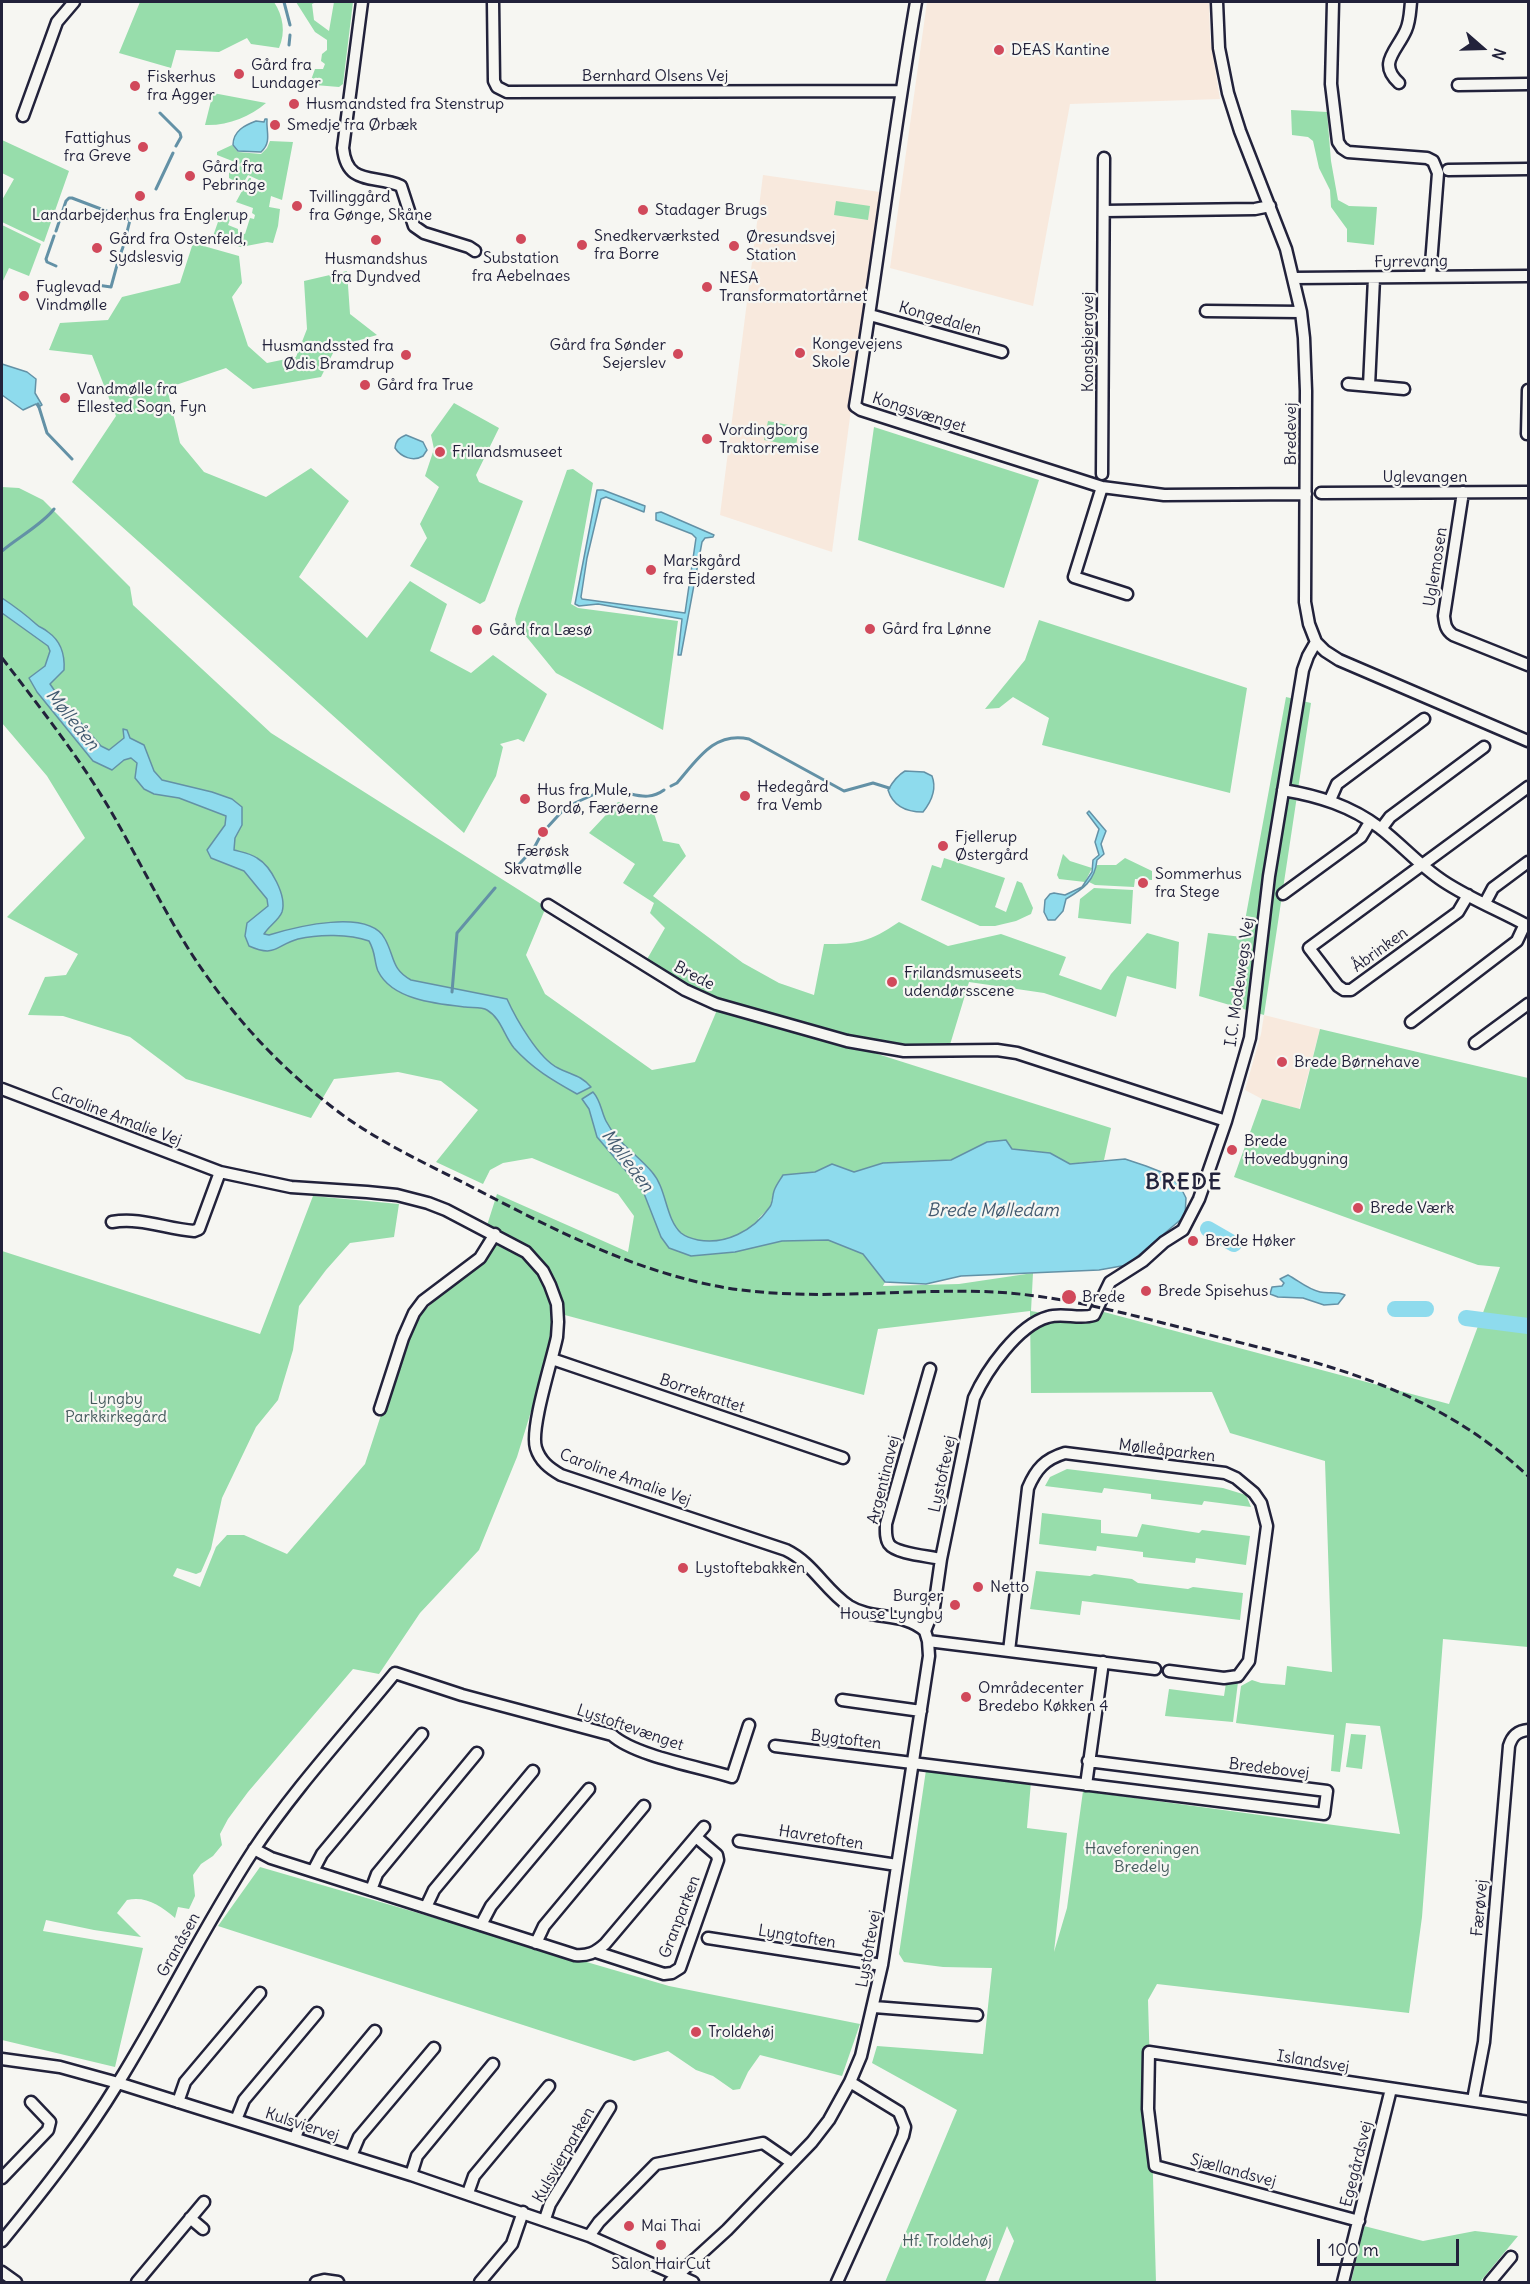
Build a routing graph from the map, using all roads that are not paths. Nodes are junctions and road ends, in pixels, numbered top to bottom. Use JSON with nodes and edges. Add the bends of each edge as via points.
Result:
{"nodes":[{"id":1,"x":74,"y":2,"type":"edge"},
{"id":2,"x":362,"y":2,"type":"edge"},
{"id":3,"x":493,"y":2,"type":"edge"},
{"id":4,"x":916,"y":2,"type":"edge"},
{"id":5,"x":1217,"y":2,"type":"edge"},
{"id":6,"x":1334,"y":2,"type":"edge"},
{"id":7,"x":1411,"y":2,"type":"edge"},
{"id":8,"x":1399,"y":84,"type":"dead end"},
{"id":9,"x":1528,"y":84,"type":"edge"},
{"id":10,"x":1458,"y":85,"type":"dead end"},
{"id":11,"x":901,"y":91,"type":"junction"},
{"id":12,"x":23,"y":116,"type":"dead end"},
{"id":13,"x":1104,"y":159,"type":"dead end"},
{"id":14,"x":1528,"y":169,"type":"edge"},
{"id":15,"x":1448,"y":170,"type":"dead end"},
{"id":16,"x":1270,"y":206,"type":"junction"},
{"id":17,"x":1104,"y":210,"type":"junction"},
{"id":18,"x":475,"y":251,"type":"dead end"},
{"id":19,"x":1528,"y":276,"type":"edge"},
{"id":20,"x":1430,"y":277,"type":"junction"},
{"id":21,"x":1293,"y":278,"type":"junction"},
{"id":22,"x":1374,"y":278,"type":"junction"},
{"id":23,"x":1206,"y":312,"type":"dead end"},
{"id":24,"x":1300,"y":312,"type":"junction"},
{"id":25,"x":870,"y":315,"type":"junction"},
{"id":26,"x":1002,"y":352,"type":"dead end"},
{"id":27,"x":1348,"y":384,"type":"dead end"},
{"id":28,"x":1369,"y":386,"type":"junction"},
{"id":29,"x":1404,"y":388,"type":"dead end"},
{"id":30,"x":1528,"y":390,"type":"edge"},
{"id":31,"x":1527,"y":434,"type":"edge"},
{"id":32,"x":1102,"y":474,"type":"dead end"},
{"id":33,"x":1102,"y":487,"type":"junction"},
{"id":34,"x":1463,"y":492,"type":"junction"},
{"id":35,"x":1528,"y":492,"type":"edge"},
{"id":36,"x":1321,"y":493,"type":"dead end"},
{"id":37,"x":1306,"y":494,"type":"junction"},
{"id":38,"x":1127,"y":594,"type":"dead end"},
{"id":39,"x":1316,"y":642,"type":"junction"},
{"id":40,"x":1528,"y":665,"type":"edge"},
{"id":41,"x":1424,"y":719,"type":"dead end"},
{"id":42,"x":1528,"y":741,"type":"edge"},
{"id":43,"x":1484,"y":747,"type":"dead end"},
{"id":44,"x":1528,"y":788,"type":"edge"},
{"id":45,"x":1283,"y":790,"type":"junction"},
{"id":46,"x":1330,"y":800,"type":"junction"},
{"id":47,"x":1370,"y":822,"type":"junction"},
{"id":48,"x":1381,"y":829,"type":"junction"},
{"id":49,"x":1528,"y":862,"type":"edge"},
{"id":50,"x":1422,"y":866,"type":"junction"},
{"id":51,"x":1283,"y":894,"type":"dead end"},
{"id":52,"x":1468,"y":895,"type":"junction"},
{"id":53,"x":1485,"y":903,"type":"junction"},
{"id":54,"x":548,"y":905,"type":"dead end"},
{"id":55,"x":1527,"y":925,"type":"edge"},
{"id":56,"x":1528,"y":1004,"type":"edge"},
{"id":57,"x":1411,"y":1022,"type":"dead end"},
{"id":58,"x":1474,"y":1043,"type":"dead end"},
{"id":59,"x":2,"y":1089,"type":"edge"},
{"id":60,"x":1226,"y":1121,"type":"junction"},
{"id":61,"x":220,"y":1172,"type":"junction"},
{"id":62,"x":112,"y":1222,"type":"dead end"},
{"id":63,"x":495,"y":1234,"type":"junction"},
{"id":64,"x":1094,"y":1315,"type":"joint"},
{"id":65,"x":552,"y":1359,"type":"junction"},
{"id":66,"x":930,"y":1369,"type":"dead end"},
{"id":67,"x":380,"y":1410,"type":"dead end"},
{"id":68,"x":843,"y":1458,"type":"dead end"},
{"id":69,"x":941,"y":1559,"type":"junction"},
{"id":70,"x":926,"y":1636,"type":"junction"},
{"id":71,"x":1009,"y":1652,"type":"junction"},
{"id":72,"x":1103,"y":1662,"type":"junction"},
{"id":73,"x":1155,"y":1669,"type":"dead end"},
{"id":74,"x":1169,"y":1671,"type":"dead end"},
{"id":75,"x":395,"y":1673,"type":"joint"},
{"id":76,"x":842,"y":1700,"type":"dead end"},
{"id":77,"x":921,"y":1711,"type":"junction"},
{"id":78,"x":749,"y":1725,"type":"dead end"},
{"id":79,"x":1528,"y":1730,"type":"edge"},
{"id":80,"x":423,"y":1734,"type":"dead end"},
{"id":81,"x":775,"y":1746,"type":"dead end"},
{"id":82,"x":477,"y":1753,"type":"dead end"},
{"id":83,"x":1088,"y":1761,"type":"junction"},
{"id":84,"x":913,"y":1763,"type":"junction"},
{"id":85,"x":533,"y":1771,"type":"dead end"},
{"id":86,"x":1086,"y":1785,"type":"junction"},
{"id":87,"x":589,"y":1789,"type":"dead end"},
{"id":88,"x":644,"y":1806,"type":"dead end"},
{"id":89,"x":704,"y":1827,"type":"dead end"},
{"id":90,"x":696,"y":1837,"type":"junction"},
{"id":91,"x":740,"y":1841,"type":"dead end"},
{"id":92,"x":254,"y":1849,"type":"junction"},
{"id":93,"x":897,"y":1865,"type":"junction"},
{"id":94,"x":313,"y":1871,"type":"junction"},
{"id":95,"x":370,"y":1890,"type":"junction"},
{"id":96,"x":426,"y":1907,"type":"junction"},
{"id":97,"x":481,"y":1925,"type":"junction"},
{"id":98,"x":708,"y":1938,"type":"dead end"},
{"id":99,"x":536,"y":1943,"type":"junction"},
{"id":100,"x":596,"y":1952,"type":"junction"},
{"id":101,"x":882,"y":1965,"type":"junction"},
{"id":102,"x":260,"y":1994,"type":"dead end"},
{"id":103,"x":874,"y":2007,"type":"junction"},
{"id":104,"x":317,"y":2013,"type":"dead end"},
{"id":105,"x":977,"y":2015,"type":"dead end"},
{"id":106,"x":375,"y":2031,"type":"dead end"},
{"id":107,"x":434,"y":2048,"type":"dead end"},
{"id":108,"x":2,"y":2059,"type":"edge"},
{"id":109,"x":493,"y":2064,"type":"dead end"},
{"id":110,"x":850,"y":2082,"type":"junction"},
{"id":111,"x":118,"y":2083,"type":"junction"},
{"id":112,"x":549,"y":2086,"type":"dead end"},
{"id":113,"x":1391,"y":2088,"type":"junction"},
{"id":114,"x":1473,"y":2100,"type":"junction"},
{"id":115,"x":31,"y":2102,"type":"dead end"},
{"id":116,"x":178,"y":2102,"type":"junction"},
{"id":117,"x":610,"y":2107,"type":"dead end"},
{"id":118,"x":1148,"y":2109,"type":"joint"},
{"id":119,"x":1528,"y":2109,"type":"edge"},
{"id":120,"x":236,"y":2120,"type":"junction"},
{"id":121,"x":295,"y":2138,"type":"junction"},
{"id":122,"x":351,"y":2156,"type":"junction"},
{"id":123,"x":792,"y":2163,"type":"junction"},
{"id":124,"x":411,"y":2175,"type":"junction"},
{"id":125,"x":2,"y":2178,"type":"edge"},
{"id":126,"x":468,"y":2193,"type":"junction"},
{"id":127,"x":204,"y":2202,"type":"dead end"},
{"id":128,"x":523,"y":2212,"type":"junction"},
{"id":129,"x":190,"y":2218,"type":"junction"},
{"id":130,"x":544,"y":2219,"type":"junction"},
{"id":131,"x":1359,"y":2221,"type":"junction"},
{"id":132,"x":203,"y":2229,"type":"dead end"},
{"id":133,"x":589,"y":2236,"type":"junction"},
{"id":134,"x":2,"y":2241,"type":"edge"},
{"id":135,"x":1511,"y":2257,"type":"dead end"},
{"id":136,"x":2,"y":2272,"type":"edge"},
{"id":137,"x":674,"y":2279,"type":"edge"},
{"id":138,"x":16,"y":2283,"type":"edge"},
{"id":139,"x":136,"y":2283,"type":"edge"},
{"id":140,"x":316,"y":2283,"type":"edge"},
{"id":141,"x":338,"y":2283,"type":"edge"},
{"id":142,"x":480,"y":2283,"type":"edge"},
{"id":143,"x":693,"y":2283,"type":"edge"},
{"id":144,"x":837,"y":2283,"type":"edge"},
{"id":145,"x":1343,"y":2283,"type":"edge"},
{"id":146,"x":1490,"y":2283,"type":"edge"}],
"edges":[{"from":1,"to":12,"type":"street","via":[[57,22]]},
{"from":2,"to":18,"type":"street","via":[[344,161],[360,177],[401,186],[414,226],[424,233]]},
{"from":3,"to":11,"type":"street","name":"Bernhard Olsens Vej","via":[[494,81],[507,92]]},
{"from":4,"to":11,"type":"street","name":"Kongsvænget"},
{"from":5,"to":16,"type":"street","name":"Bredevej","via":[[1219,48],[1228,93]]},
{"from":6,"to":20,"type":"street","via":[[1331,84],[1338,142],[1348,152],[1427,158],[1436,166]]},
{"from":7,"to":8,"type":"street","via":[[1406,31],[1388,68]]},
{"from":9,"to":10,"type":"street"},
{"from":11,"to":25,"type":"street","name":"Kongsvænget"},
{"from":13,"to":17,"type":"street","name":"Kongsbjergvej"},
{"from":14,"to":15,"type":"street"},
{"from":16,"to":17,"type":"street","via":[[1255,210]]},
{"from":16,"to":21,"type":"street","name":"Bredevej"},
{"from":17,"to":32,"type":"street","name":"Kongsbjergvej"},
{"from":19,"to":20,"type":"street","name":"Fyrrevang"},
{"from":20,"to":22,"type":"street","name":"Fyrrevang"},
{"from":21,"to":22,"type":"street","name":"Fyrrevang"},
{"from":21,"to":24,"type":"street","name":"Bredevej"},
{"from":22,"to":28,"type":"street"},
{"from":23,"to":24,"type":"street"},
{"from":24,"to":37,"type":"street","name":"Bredevej","via":[[1306,391]]},
{"from":25,"to":26,"type":"street","name":"Kongedalen"},
{"from":25,"to":33,"type":"street","name":"Kongsvænget","via":[[855,406]]},
{"from":27,"to":28,"type":"street"},
{"from":28,"to":29,"type":"street"},
{"from":30,"to":31,"type":"street"},
{"from":33,"to":37,"type":"street","name":"Kongsvænget","via":[[1164,495]]},
{"from":33,"to":38,"type":"street","via":[[1074,577]]},
{"from":34,"to":35,"type":"street","name":"Uglevangen"},
{"from":34,"to":36,"type":"street","name":"Uglevangen"},
{"from":34,"to":40,"type":"street","name":"Uglemosen","via":[[1445,625],[1453,635]]},
{"from":37,"to":39,"type":"street","name":"Bredevej","via":[[1305,602]]},
{"from":39,"to":42,"type":"street","via":[[1338,660]]},
{"from":39,"to":45,"type":"street","name":"I.C. Modewegs Vej","via":[[1303,670]]},
{"from":41,"to":46,"type":"street","via":[[1337,784]]},
{"from":43,"to":48,"type":"street","via":[[1390,817]]},
{"from":44,"to":50,"type":"street","name":"Åbrinken"},
{"from":45,"to":46,"type":"street"},
{"from":45,"to":60,"type":"street","name":"I.C. Modewegs Vej","via":[[1250,1038]]},
{"from":46,"to":47,"type":"street"},
{"from":47,"to":48,"type":"street"},
{"from":47,"to":51,"type":"street","via":[[1361,837]]},
{"from":48,"to":50,"type":"street"},
{"from":49,"to":53,"type":"street","via":[[1493,888]]},
{"from":50,"to":52,"type":"street"},
{"from":50,"to":52,"type":"street","name":"Åbrinken","via":[[1309,948],[1344,990],[1351,990],[1458,912]]},
{"from":52,"to":53,"type":"street"},
{"from":53,"to":55,"type":"street"},
{"from":54,"to":60,"type":"street","name":"Brede","via":[[685,990],[716,1004],[847,1041],[904,1051],[1017,1053]]},
{"from":55,"to":57,"type":"street","via":[[1517,941]]},
{"from":56,"to":58,"type":"street"},
{"from":59,"to":61,"type":"street","name":"Caroline Amalie Vej"},
{"from":60,"to":64,"type":"street","name":"I.C. Modewegs Vej","via":[[1199,1199],[1183,1230],[1110,1282]]},
{"from":61,"to":62,"type":"street","via":[[199,1229],[144,1221]]},
{"from":61,"to":63,"type":"street","name":"Caroline Amalie Vej","via":[[291,1187],[397,1196],[436,1206]]},
{"from":63,"to":65,"type":"street","name":"Caroline Amalie Vej","via":[[526,1252],[550,1285],[558,1322]]},
{"from":63,"to":67,"type":"street","via":[[480,1258],[414,1312]]},
{"from":64,"to":69,"type":"street","name":"Lystoftevej","via":[[1059,1315],[1040,1320],[1015,1341],[981,1381],[974,1398]]},
{"from":65,"to":68,"type":"street","name":"Borrekrattet"},
{"from":65,"to":70,"type":"street","name":"Caroline Amalie Vej","via":[[535,1429],[535,1445],[548,1467],[561,1475],[786,1550],[804,1560],[851,1607],[917,1623]]},
{"from":66,"to":69,"type":"street","name":"Argentinavej","via":[[886,1524],[886,1537],[897,1551]]},
{"from":69,"to":70,"type":"street","name":"Lystoftevej"},
{"from":70,"to":71,"type":"street"},
{"from":70,"to":77,"type":"street","name":"Lystoftevej","via":[[929,1656]]},
{"from":71,"to":72,"type":"street"},
{"from":71,"to":74,"type":"street","name":"Mølleåparken","via":[[1028,1488],[1042,1464],[1065,1453],[1225,1473],[1254,1493],[1267,1526],[1249,1661],[1238,1676],[1231,1677]]},
{"from":72,"to":73,"type":"street"},
{"from":72,"to":83,"type":"street"},
{"from":75,"to":78,"type":"street","name":"Lystoftevænget","via":[[612,1735],[658,1756],[732,1777]]},
{"from":75,"to":92,"type":"street","name":"Granåsen"},
{"from":76,"to":77,"type":"street"},
{"from":77,"to":84,"type":"street","name":"Lystoftevej"},
{"from":79,"to":114,"type":"street","name":"Færøvej","via":[[1517,1732],[1509,1746],[1484,2042]]},
{"from":80,"to":94,"type":"street","via":[[322,1854]]},
{"from":81,"to":84,"type":"street","name":"Bygtoften"},
{"from":82,"to":95,"type":"street","via":[[377,1874]]},
{"from":83,"to":86,"type":"street"},
{"from":83,"to":86,"type":"street","name":"Bredebovej","via":[[1327,1791],[1324,1814]]},
{"from":84,"to":86,"type":"street","name":"Bredebovej"},
{"from":84,"to":93,"type":"street","name":"Lystoftevej"},
{"from":85,"to":96,"type":"street","via":[[434,1890]]},
{"from":87,"to":97,"type":"street","via":[[491,1906]]},
{"from":88,"to":99,"type":"street","via":[[544,1926]]},
{"from":89,"to":90,"type":"street","name":"Granparken"},
{"from":90,"to":100,"type":"street","name":"Granparken"},
{"from":90,"to":100,"type":"street","name":"Granparken","via":[[718,1860],[680,1968],[664,1974]]},
{"from":91,"to":93,"type":"street","name":"Havretoften"},
{"from":92,"to":94,"type":"street","name":"Granparken"},
{"from":92,"to":111,"type":"street","name":"Granåsen"},
{"from":93,"to":101,"type":"street","name":"Lystoftevej"},
{"from":94,"to":95,"type":"street","name":"Granparken"},
{"from":95,"to":96,"type":"street","name":"Granparken"},
{"from":96,"to":97,"type":"street","name":"Granparken"},
{"from":97,"to":99,"type":"street","name":"Granparken"},
{"from":98,"to":101,"type":"street","name":"Lyngtoften"},
{"from":99,"to":100,"type":"street","name":"Granparken","via":[[575,1955]]},
{"from":101,"to":103,"type":"street","name":"Lystoftevej"},
{"from":102,"to":116,"type":"street","via":[[185,2082]]},
{"from":103,"to":105,"type":"street"},
{"from":103,"to":110,"type":"street","name":"Lystoftevej"},
{"from":104,"to":120,"type":"street","via":[[244,2100]]},
{"from":106,"to":121,"type":"street","via":[[302,2119]]},
{"from":107,"to":122,"type":"street","via":[[359,2137]]},
{"from":108,"to":111,"type":"street","name":"Kulsviervej","via":[[60,2067]]},
{"from":109,"to":124,"type":"street","via":[[417,2156]]},
{"from":110,"to":123,"type":"street","name":"Lystoftevej","via":[[829,2120]]},
{"from":110,"to":144,"type":"street","via":[[899,2112],[905,2127]]},
{"from":111,"to":116,"type":"street","name":"Kulsviervej"},
{"from":111,"to":134,"type":"street","name":"Granåsen","via":[[41,2193]]},
{"from":112,"to":126,"type":"street","via":[[474,2176]]},
{"from":113,"to":114,"type":"street","name":"Islandsvej"},
{"from":113,"to":118,"type":"street","name":"Islandsvej","via":[[1149,2052]]},
{"from":113,"to":131,"type":"street","name":"Egegårdsvej"},
{"from":114,"to":119,"type":"street","name":"Islandsvej"},
{"from":115,"to":125,"type":"street","via":[[50,2122],[48,2130]]},
{"from":116,"to":120,"type":"street","name":"Kulsviervej"},
{"from":117,"to":130,"type":"street","name":"Kulsvierparken"},
{"from":118,"to":131,"type":"street","name":"Sjællandsvej","via":[[1155,2166]]},
{"from":120,"to":121,"type":"street","name":"Kulsviervej"},
{"from":121,"to":122,"type":"street","name":"Kulsviervej"},
{"from":122,"to":124,"type":"street","name":"Kulsviervej"},
{"from":123,"to":133,"type":"street","via":[[763,2143],[656,2164]]},
{"from":123,"to":137,"type":"street","name":"Lystoftevej"},
{"from":124,"to":126,"type":"street","name":"Kulsviervej"},
{"from":126,"to":128,"type":"street","name":"Kulsviervej"},
{"from":127,"to":129,"type":"street"},
{"from":128,"to":130,"type":"street","name":"Kulsviervej"},
{"from":128,"to":142,"type":"street","via":[[512,2244]]},
{"from":129,"to":132,"type":"street"},
{"from":129,"to":139,"type":"street"},
{"from":130,"to":133,"type":"street","name":"Kulsviervej"},
{"from":131,"to":145,"type":"street","name":"Egegårdsvej"},
{"from":133,"to":137,"type":"street","name":"Kulsviervej"},
{"from":135,"to":146,"type":"street"},
{"from":136,"to":138,"type":"street"},
{"from":137,"to":143,"type":"street","name":"Kulsviervej"},
{"from":140,"to":141,"type":"street"}]}
